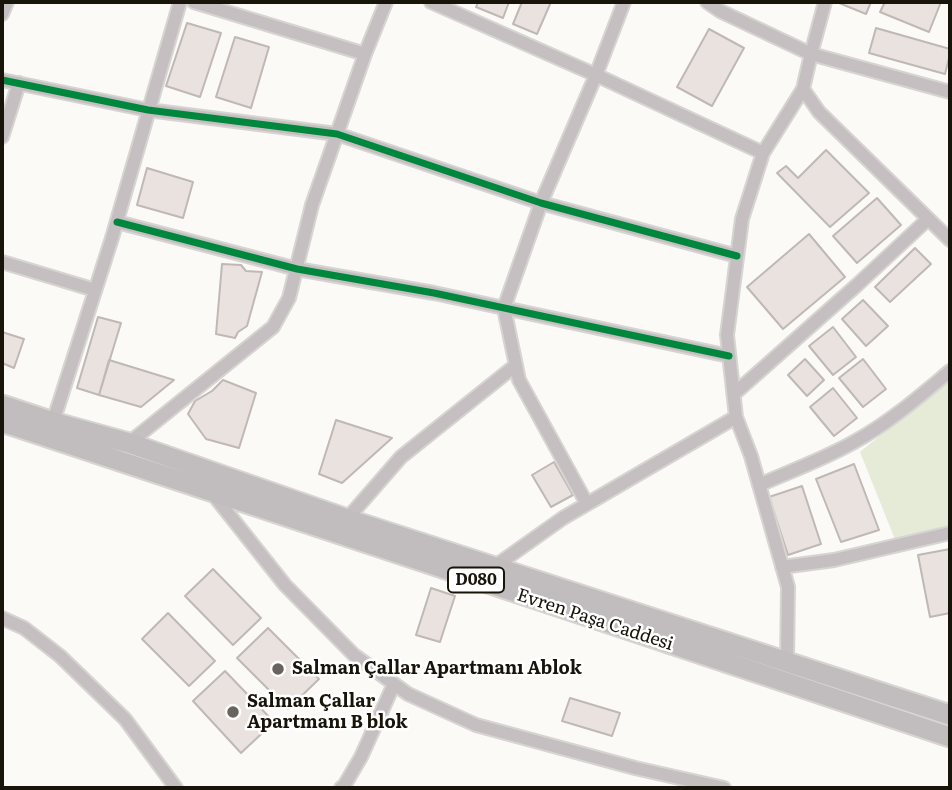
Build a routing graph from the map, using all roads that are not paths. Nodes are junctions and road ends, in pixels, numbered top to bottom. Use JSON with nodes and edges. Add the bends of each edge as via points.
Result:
{"nodes":[{"id":1,"x":7,"y":2,"type":"edge"},
{"id":2,"x":180,"y":2,"type":"edge"},
{"id":3,"x":194,"y":2,"type":"edge"},
{"id":4,"x":386,"y":2,"type":"edge"},
{"id":5,"x":431,"y":2,"type":"edge"},
{"id":6,"x":624,"y":2,"type":"edge"},
{"id":7,"x":707,"y":2,"type":"edge"},
{"id":8,"x":825,"y":2,"type":"edge"},
{"id":9,"x":2,"y":14,"type":"edge"},
{"id":10,"x":365,"y":54,"type":"junction"},
{"id":11,"x":811,"y":54,"type":"junction"},
{"id":12,"x":596,"y":75,"type":"junction"},
{"id":13,"x":2,"y":80,"type":"edge"},
{"id":14,"x":19,"y":83,"type":"junction"},
{"id":15,"x":803,"y":89,"type":"junction"},
{"id":16,"x":950,"y":92,"type":"edge"},
{"id":17,"x":148,"y":110,"type":"junction"},
{"id":18,"x":337,"y":134,"type":"junction"},
{"id":19,"x":2,"y":137,"type":"edge"},
{"id":20,"x":763,"y":153,"type":"junction"},
{"id":21,"x":541,"y":203,"type":"junction"},
{"id":22,"x":928,"y":219,"type":"junction"},
{"id":23,"x":117,"y":222,"type":"junction"},
{"id":24,"x":950,"y":240,"type":"edge"},
{"id":25,"x":737,"y":256,"type":"junction"},
{"id":26,"x":2,"y":262,"type":"edge"},
{"id":27,"x":297,"y":269,"type":"junction"},
{"id":28,"x":95,"y":290,"type":"junction"},
{"id":29,"x":504,"y":308,"type":"junction"},
{"id":30,"x":729,"y":356,"type":"junction"},
{"id":31,"x":516,"y":365,"type":"junction"},
{"id":32,"x":950,"y":371,"type":"edge"},
{"id":33,"x":734,"y":394,"type":"junction"},
{"id":34,"x":2,"y":405,"type":"edge"},
{"id":35,"x":736,"y":417,"type":"junction"},
{"id":36,"x":2,"y":422,"type":"edge"},
{"id":37,"x":53,"y":422,"type":"junction"},
{"id":38,"x":129,"y":443,"type":"junction"},
{"id":39,"x":759,"y":485,"type":"junction"},
{"id":40,"x":210,"y":490,"type":"junction"},
{"id":41,"x":587,"y":504,"type":"junction"},
{"id":42,"x":347,"y":519,"type":"junction"},
{"id":43,"x":950,"y":533,"type":"edge"},
{"id":44,"x":494,"y":567,"type":"junction"},
{"id":45,"x":782,"y":567,"type":"junction"},
{"id":46,"x":2,"y":618,"type":"edge"},
{"id":47,"x":787,"y":662,"type":"junction"},
{"id":48,"x":394,"y":684,"type":"junction"},
{"id":49,"x":950,"y":715,"type":"edge"},
{"id":50,"x":950,"y":737,"type":"edge"},
{"id":51,"x":176,"y":788,"type":"edge"},
{"id":52,"x":341,"y":788,"type":"edge"},
{"id":53,"x":724,"y":788,"type":"edge"}],
"edges":[{"from":1,"to":9,"type":"street"},
{"from":2,"to":17,"type":"street"},
{"from":3,"to":10,"type":"street"},
{"from":4,"to":10,"type":"street"},
{"from":5,"to":12,"type":"street"},
{"from":6,"to":12,"type":"street"},
{"from":7,"to":11,"type":"street"},
{"from":8,"to":11,"type":"street"},
{"from":10,"to":18,"type":"street"},
{"from":11,"to":15,"type":"street"},
{"from":11,"to":16,"type":"street"},
{"from":12,"to":20,"type":"street"},
{"from":12,"to":21,"type":"street"},
{"from":13,"to":14,"type":"street"},
{"from":14,"to":17,"type":"street"},
{"from":14,"to":19,"type":"street"},
{"from":15,"to":20,"type":"street"},
{"from":15,"to":22,"type":"street","via":[[819,112]]},
{"from":17,"to":18,"type":"street"},
{"from":17,"to":23,"type":"street"},
{"from":18,"to":21,"type":"street"},
{"from":18,"to":27,"type":"street","via":[[312,205]]},
{"from":20,"to":25,"type":"street","via":[[742,219]]},
{"from":21,"to":25,"type":"street"},
{"from":21,"to":29,"type":"street"},
{"from":22,"to":24,"type":"street"},
{"from":22,"to":33,"type":"street"},
{"from":23,"to":27,"type":"street"},
{"from":23,"to":28,"type":"street"},
{"from":25,"to":30,"type":"street","via":[[727,335]]},
{"from":26,"to":28,"type":"street"},
{"from":27,"to":29,"type":"street"},
{"from":27,"to":38,"type":"street","via":[[289,299],[273,327]]},
{"from":28,"to":37,"type":"street"},
{"from":29,"to":30,"type":"street"},
{"from":29,"to":31,"type":"street"},
{"from":30,"to":33,"type":"street"},
{"from":31,"to":41,"type":"street","via":[[519,380]]},
{"from":31,"to":42,"type":"street","via":[[401,457]]},
{"from":32,"to":39,"type":"street","via":[[856,441]]},
{"from":33,"to":35,"type":"street"},
{"from":34,"to":37,"type":"highway","name":"Evren Paşa Caddesi","number":"D080"},
{"from":35,"to":39,"type":"street"},
{"from":35,"to":41,"type":"street"},
{"from":36,"to":40,"type":"highway","name":"Evren Paşa Caddesi","number":"D080"},
{"from":37,"to":38,"type":"highway","name":"Evren Paşa Caddesi","number":"D080"},
{"from":38,"to":42,"type":"highway","name":"Evren Paşa Caddesi","number":"D080"},
{"from":39,"to":45,"type":"street"},
{"from":40,"to":48,"type":"street","via":[[285,585],[354,655]]},
{"from":40,"to":50,"type":"highway","name":"Evren Paşa Caddesi","number":"D080"},
{"from":41,"to":44,"type":"street"},
{"from":42,"to":44,"type":"highway","name":"Evren Paşa Caddesi","number":"D080"},
{"from":43,"to":45,"type":"street"},
{"from":44,"to":47,"type":"highway","name":"Evren Paşa Caddesi","number":"D080"},
{"from":45,"to":47,"type":"street","via":[[788,587]]},
{"from":46,"to":51,"type":"street","via":[[24,628],[60,656],[125,719]]},
{"from":47,"to":49,"type":"highway","name":"Evren Paşa Caddesi","number":"D080"},
{"from":48,"to":52,"type":"street"},
{"from":48,"to":53,"type":"street","via":[[475,725]]}]}
